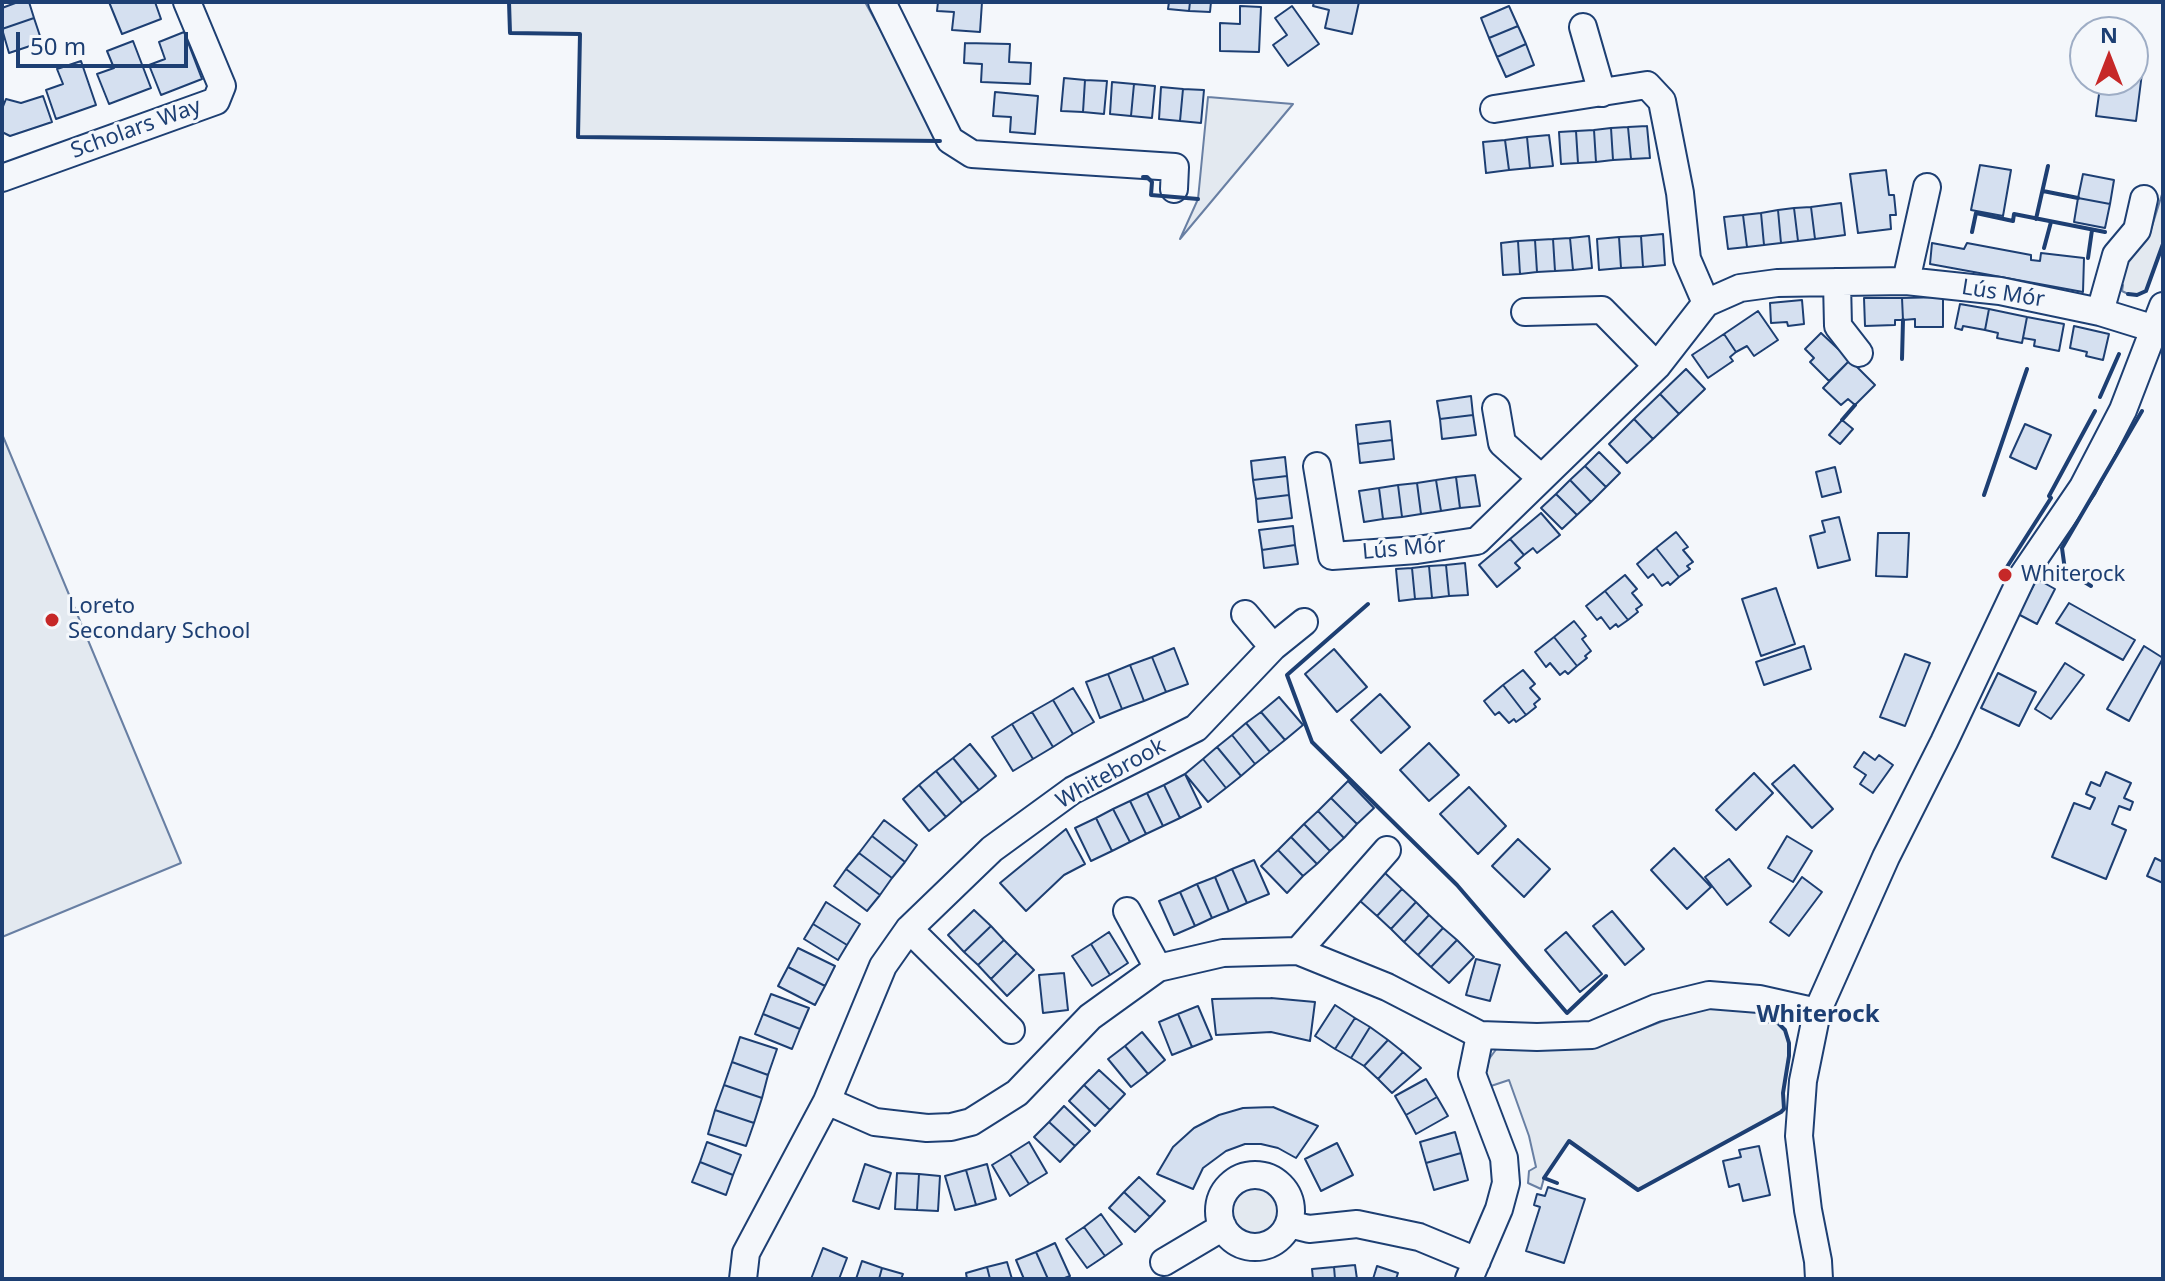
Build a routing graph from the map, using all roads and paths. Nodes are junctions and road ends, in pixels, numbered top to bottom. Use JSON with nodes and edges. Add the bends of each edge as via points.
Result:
{"nodes":[{"id":1,"x":187,"y":2,"type":"edge"},
{"id":2,"x":882,"y":2,"type":"edge"},
{"id":3,"x":1583,"y":27,"type":"dead end"},
{"id":4,"x":1602,"y":93,"type":"junction"},
{"id":5,"x":1494,"y":109,"type":"dead end"},
{"id":6,"x":2,"y":178,"type":"edge"},
{"id":7,"x":1927,"y":187,"type":"dead end"},
{"id":8,"x":1174,"y":189,"type":"dead end"},
{"id":9,"x":2144,"y":199,"type":"dead end"},
{"id":10,"x":1906,"y":281,"type":"junction"},
{"id":11,"x":1837,"y":282,"type":"junction"},
{"id":12,"x":1706,"y":303,"type":"junction"},
{"id":13,"x":1525,"y":312,"type":"dead end"},
{"id":14,"x":2100,"y":312,"type":"junction"},
{"id":15,"x":2159,"y":318,"type":"edge"},
{"id":16,"x":1859,"y":353,"type":"dead end"},
{"id":17,"x":1657,"y":366,"type":"junction"},
{"id":18,"x":1496,"y":408,"type":"dead end"},
{"id":19,"x":1317,"y":466,"type":"dead end"},
{"id":20,"x":1541,"y":478,"type":"junction"},
{"id":21,"x":1245,"y":614,"type":"dead end"},
{"id":22,"x":1304,"y":622,"type":"dead end"},
{"id":23,"x":1273,"y":647,"type":"junction"},
{"id":24,"x":1387,"y":850,"type":"dead end"},
{"id":25,"x":1127,"y":911,"type":"dead end"},
{"id":26,"x":909,"y":929,"type":"junction"},
{"id":27,"x":1298,"y":951,"type":"junction"},
{"id":28,"x":1158,"y":968,"type":"junction"},
{"id":29,"x":1817,"y":1012,"type":"junction"},
{"id":30,"x":1011,"y":1030,"type":"dead end"},
{"id":31,"x":1480,"y":1035,"type":"junction"},
{"id":32,"x":827,"y":1101,"type":"junction"},
{"id":33,"x":1289,"y":1224,"type":"junction"},
{"id":34,"x":1223,"y":1227,"type":"junction"},
{"id":35,"x":1164,"y":1262,"type":"dead end"},
{"id":36,"x":1473,"y":1270,"type":"edge"},
{"id":37,"x":743,"y":1279,"type":"edge"},
{"id":38,"x":1819,"y":1279,"type":"edge"}],
"edges":[{"from":1,"to":6,"type":"street","name":"Scholars Way","via":[[222,86],[216,101]]},
{"from":2,"to":8,"type":"street","via":[[950,140],[972,154],[1175,167]]},
{"from":3,"to":4,"type":"street"},
{"from":4,"to":5,"type":"street"},
{"from":4,"to":12,"type":"street","via":[[1647,85],[1662,101],[1687,259]]},
{"from":7,"to":10,"type":"street"},
{"from":9,"to":14,"type":"street","via":[[2137,230],[2116,255]]},
{"from":10,"to":11,"type":"street","name":"Lús Mór"},
{"from":10,"to":14,"type":"street","name":"Lús Mór","via":[[2000,291]]},
{"from":11,"to":12,"type":"street","name":"Lús Mór","via":[[1740,288]]},
{"from":11,"to":16,"type":"street","via":[[1838,326]]},
{"from":12,"to":17,"type":"street","name":"Lús Mór"},
{"from":13,"to":17,"type":"street","via":[[1602,310]]},
{"from":14,"to":15,"type":"street","name":"Lús Mór"},
{"from":15,"to":29,"type":"street","via":[[2123,410],[2083,487],[2023,575]]},
{"from":17,"to":20,"type":"street","name":"Lús Mór"},
{"from":18,"to":20,"type":"street","via":[[1502,443]]},
{"from":19,"to":20,"type":"street","name":"Lús Mór","via":[[1332,556],[1477,541]]},
{"from":21,"to":23,"type":"street"},
{"from":22,"to":23,"type":"street","name":"Whitebrook"},
{"from":23,"to":26,"type":"street","name":"Whitebrook","via":[[1196,728],[1073,790],[992,849]]},
{"from":24,"to":27,"type":"street"},
{"from":25,"to":28,"type":"street"},
{"from":26,"to":30,"type":"street"},
{"from":26,"to":32,"type":"street","name":"Whitebrook","via":[[883,966]]},
{"from":27,"to":28,"type":"street","via":[[1223,953]]},
{"from":27,"to":31,"type":"street","via":[[1387,987]]},
{"from":28,"to":32,"type":"street","via":[[1090,1017],[1017,1093],[971,1122],[927,1128],[875,1122]]},
{"from":29,"to":31,"type":"street","via":[[1709,995],[1656,1008],[1592,1035]]},
{"from":29,"to":38,"type":"street","via":[[1799,1136]]},
{"from":31,"to":36,"type":"street","via":[[1472,1074],[1504,1158],[1506,1183]]},
{"from":32,"to":37,"type":"street","name":"Whitebrook","via":[[746,1253]]},
{"from":33,"to":34,"type":"street","via":[[1274,1242],[1251,1247],[1230,1237]]},
{"from":33,"to":34,"type":"street","via":[[1292,1213],[1285,1190],[1277,1181],[1254,1174],[1224,1192]]},
{"from":33,"to":36,"type":"street","via":[[1309,1229],[1357,1224],[1419,1237]]},
{"from":34,"to":35,"type":"street"}]}
